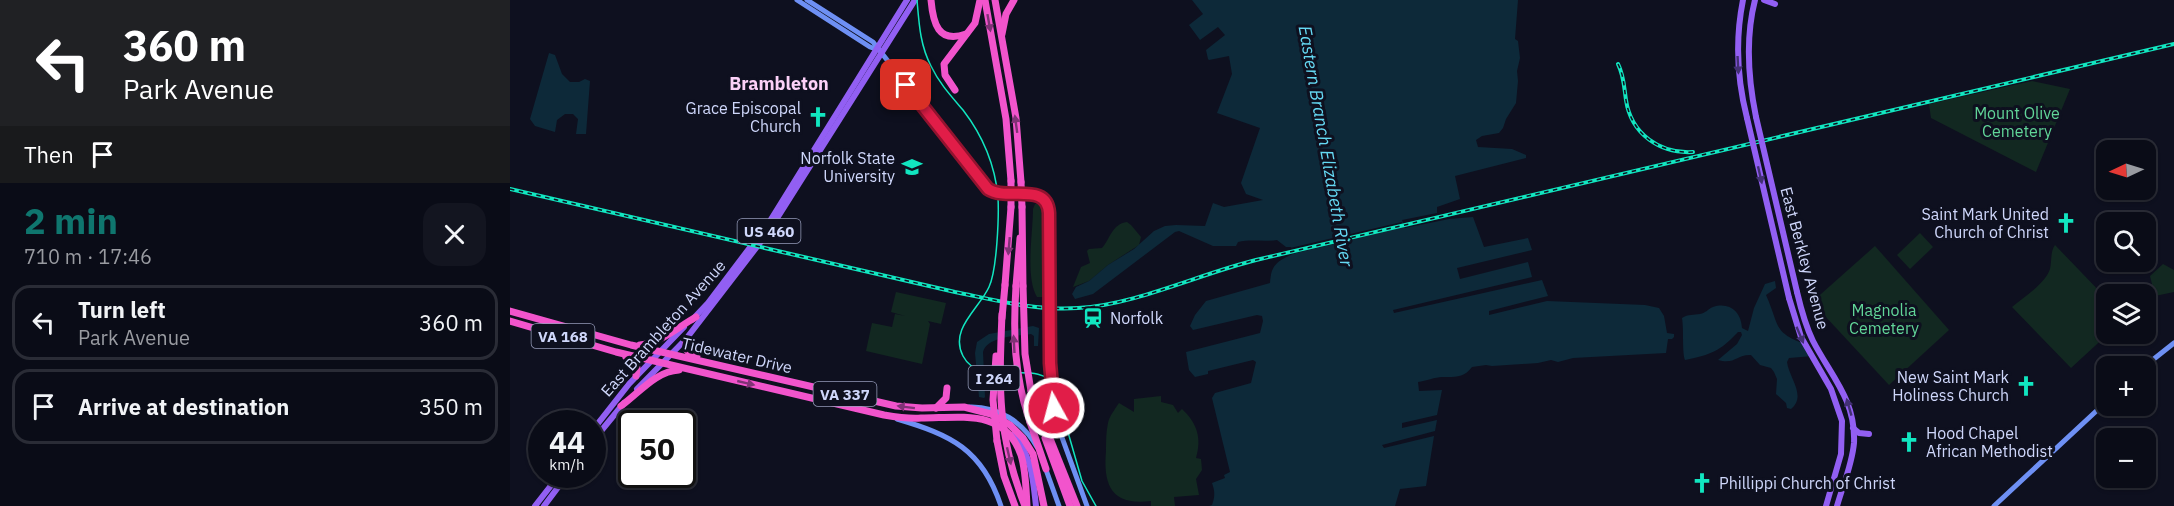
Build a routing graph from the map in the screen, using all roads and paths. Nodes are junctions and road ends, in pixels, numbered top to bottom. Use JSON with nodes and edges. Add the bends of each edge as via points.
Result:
{"nodes":[{"id":1,"x":797,"y":0,"type":"edge"},
{"id":2,"x":807,"y":0,"type":"edge"},
{"id":3,"x":907,"y":0,"type":"edge"},
{"id":4,"x":915,"y":0,"type":"edge"},
{"id":5,"x":932,"y":0,"type":"edge"},
{"id":6,"x":980,"y":0,"type":"edge"},
{"id":7,"x":985,"y":0,"type":"edge"},
{"id":8,"x":995,"y":0,"type":"edge"},
{"id":9,"x":1014,"y":0,"type":"edge"},
{"id":10,"x":1743,"y":0,"type":"edge"},
{"id":11,"x":1764,"y":0,"type":"edge"},
{"id":12,"x":1754,"y":3,"type":"edge"},
{"id":13,"x":1775,"y":4,"type":"dead end"},
{"id":14,"x":968,"y":33,"type":"junction"},
{"id":15,"x":1002,"y":38,"type":"junction"},
{"id":16,"x":878,"y":51,"type":"junction"},
{"id":17,"x":955,"y":90,"type":"dead end"},
{"id":18,"x":1020,"y":286,"type":"junction"},
{"id":19,"x":510,"y":311,"type":"edge"},
{"id":20,"x":1002,"y":314,"type":"junction"},
{"id":21,"x":696,"y":317,"type":"junction"},
{"id":22,"x":510,"y":319,"type":"edge"},
{"id":23,"x":540,"y":319,"type":"junction"},
{"id":24,"x":686,"y":339,"type":"junction"},
{"id":25,"x":2174,"y":343,"type":"edge"},
{"id":26,"x":631,"y":345,"type":"junction"},
{"id":27,"x":660,"y":351,"type":"junction"},
{"id":28,"x":616,"y":352,"type":"junction"},
{"id":29,"x":671,"y":354,"type":"junction"},
{"id":30,"x":2156,"y":357,"type":"edge"},
{"id":31,"x":652,"y":360,"type":"junction"},
{"id":32,"x":662,"y":363,"type":"junction"},
{"id":33,"x":728,"y":367,"type":"junction"},
{"id":34,"x":689,"y":369,"type":"junction"},
{"id":35,"x":636,"y":376,"type":"junction"},
{"id":36,"x":1031,"y":391,"type":"junction"},
{"id":37,"x":789,"y":393,"type":"junction"},
{"id":38,"x":840,"y":393,"type":"junction"},
{"id":39,"x":621,"y":406,"type":"junction"},
{"id":40,"x":962,"y":407,"type":"junction"},
{"id":41,"x":936,"y":408,"type":"junction"},
{"id":42,"x":2096,"y":411,"type":"edge"},
{"id":43,"x":606,"y":414,"type":"edge"},
{"id":44,"x":884,"y":415,"type":"junction"},
{"id":45,"x":606,"y":425,"type":"edge"},
{"id":46,"x":998,"y":425,"type":"junction"},
{"id":47,"x":1853,"y":428,"type":"junction"},
{"id":48,"x":1869,"y":434,"type":"dead end"},
{"id":49,"x":1046,"y":469,"type":"junction"},
{"id":50,"x":1037,"y":483,"type":"junction"},
{"id":51,"x":549,"y":488,"type":"edge"},
{"id":52,"x":558,"y":488,"type":"edge"},
{"id":53,"x":535,"y":506,"type":"edge"},
{"id":54,"x":544,"y":506,"type":"edge"},
{"id":55,"x":1001,"y":506,"type":"edge"},
{"id":56,"x":1013,"y":506,"type":"edge"},
{"id":57,"x":1026,"y":506,"type":"edge"},
{"id":58,"x":1041,"y":506,"type":"edge"},
{"id":59,"x":1059,"y":506,"type":"edge"},
{"id":60,"x":1070,"y":506,"type":"edge"},
{"id":61,"x":1077,"y":506,"type":"edge"},
{"id":62,"x":1087,"y":506,"type":"edge"},
{"id":63,"x":1826,"y":506,"type":"edge"},
{"id":64,"x":1837,"y":506,"type":"edge"},
{"id":65,"x":1994,"y":506,"type":"edge"}],
"edges":[{"from":1,"to":16,"type":"main road"},
{"from":2,"to":16,"type":"main road","via":[[873,42]]},
{"from":3,"to":16,"type":"main road","name":"East Brambleton Avenue","number":"US 460"},
{"from":4,"to":16,"type":"main road","name":"East Brambleton Avenue","number":"US 460"},
{"from":5,"to":14,"type":"highway","via":[[933,19],[940,31],[953,36]]},
{"from":6,"to":14,"type":"highway","via":[[977,20]]},
{"from":7,"to":20,"type":"highway","number":"I 264","one_way":true,"bridge":true,"via":[[1009,140],[1011,207]]},
{"from":8,"to":15,"type":"highway","number":"I 264"},
{"from":9,"to":15,"type":"highway","via":[[1006,14]]},
{"from":10,"to":63,"type":"main road","name":"East Berkley Avenue","one_way":true,"bridge":true,"via":[[1738,45],[1747,118],[1792,313],[1836,400],[1842,430],[1839,462]]},
{"from":11,"to":13,"type":"main road"},
{"from":47,"to":12,"type":"main road","name":"East Berkley Avenue","one_way":true,"bridge":true,"via":[[1846,397],[1814,343],[1802,312],[1756,117],[1748,67]]},
{"from":14,"to":17,"type":"highway","via":[[944,64],[945,75]]},
{"from":18,"to":15,"type":"highway","number":"I 264","one_way":true,"bridge":true,"via":[[1022,207],[1018,139]]},
{"from":16,"to":21,"type":"main road","name":"East Brambleton Avenue","number":"US 460","via":[[770,221]]},
{"from":16,"to":24,"type":"main road","name":"East Brambleton Avenue","number":"US 460","via":[[774,224]]},
{"from":16,"to":62,"type":"main road","via":[[988,189],[1001,194],[1038,195],[1047,203],[1053,399],[1062,438]]},
{"from":18,"to":36,"type":"highway","number":"I 264","bridge":true,"via":[[1024,354]]},
{"from":49,"to":18,"type":"highway","one_way":true,"bridge":true,"via":[[1019,384],[1015,355]]},
{"from":19,"to":23,"type":"highway","name":"Tidewater Drive","number":"VA 168"},
{"from":20,"to":56,"type":"highway","number":"I 264","bridge":true,"via":[[994,414]]},
{"from":20,"to":57,"type":"highway","one_way":true,"bridge":true,"via":[[1002,418],[1009,459]]},
{"from":21,"to":26,"type":"highway","number":"VA 168","via":[[653,342]]},
{"from":21,"to":27,"type":"main road","name":"East Brambleton Avenue","number":"US 460"},
{"from":22,"to":23,"type":"highway","via":[[534,323]]},
{"from":22,"to":28,"type":"highway","name":"Tidewater Drive","number":"VA 168"},
{"from":23,"to":26,"type":"highway","name":"Tidewater Drive","number":"VA 168"},
{"from":24,"to":29,"type":"main road","name":"East Brambleton Avenue","number":"US 460"},
{"from":24,"to":33,"type":"highway","via":[[685,347],[690,354]]},
{"from":25,"to":30,"type":"main road"},
{"from":26,"to":27,"type":"highway","name":"Tidewater Drive"},
{"from":27,"to":29,"type":"highway","name":"Tidewater Drive","number":"VA 337"},
{"from":27,"to":31,"type":"main road","name":"East Brambleton Avenue","number":"US 460"},
{"from":28,"to":31,"type":"highway","name":"Tidewater Drive","number":"VA 168"},
{"from":28,"to":35,"type":"highway","via":[[635,362]]},
{"from":29,"to":32,"type":"main road","name":"East Brambleton Avenue","number":"US 460"},
{"from":29,"to":33,"type":"highway","name":"Tidewater Drive","number":"VA 337"},
{"from":31,"to":32,"type":"highway","name":"Tidewater Drive","number":"VA 168"},
{"from":31,"to":35,"type":"main road","name":"East Brambleton Avenue","number":"US 460"},
{"from":32,"to":34,"type":"highway","name":"Tidewater Drive"},
{"from":32,"to":39,"type":"main road","name":"East Brambleton Avenue","number":"US 460"},
{"from":33,"to":38,"type":"highway","name":"Tidewater Drive","number":"VA 337"},
{"from":34,"to":37,"type":"highway","name":"Tidewater Drive","number":"VA 337","one_way":true},
{"from":34,"to":39,"type":"highway","number":"VA 337","via":[[673,370],[654,379]]},
{"from":35,"to":43,"type":"main road","name":"East Brambleton Avenue","number":"US 460"},
{"from":36,"to":60,"type":"highway","number":"I 264"},
{"from":36,"to":61,"type":"highway"},
{"from":37,"to":38,"type":"highway","via":[[805,392],[834,399]]},
{"from":37,"to":44,"type":"highway","name":"Tidewater Drive","number":"VA 337"},
{"from":41,"to":38,"type":"highway","name":"Tidewater Drive","number":"VA 337","one_way":true,"via":[[902,407]]},
{"from":39,"to":45,"type":"main road","name":"East Brambleton Avenue","number":"US 460"},
{"from":40,"to":41,"type":"highway","name":"Tidewater Drive","number":"VA 337"},
{"from":40,"to":41,"type":"highway","via":[[946,388],[946,398]]},
{"from":40,"to":49,"type":"main road","via":[[994,410],[1015,421],[1034,443]]},
{"from":40,"to":50,"type":"highway","name":"Tidewater Drive","number":"VA 337","via":[[991,414],[1015,429],[1030,448],[1038,471]]},
{"from":42,"to":65,"type":"main road"},
{"from":44,"to":46,"type":"highway","name":"Tidewater Drive","number":"VA 337","via":[[972,417]]},
{"from":44,"to":55,"type":"main road","via":[[932,429],[961,446],[988,474]]},
{"from":46,"to":50,"type":"main road","name":"Tidewater Drive","via":[[1023,447]]},
{"from":46,"to":57,"type":"highway","via":[[1021,454]]},
{"from":47,"to":48,"type":"main road","via":[[1859,434]]},
{"from":47,"to":64,"type":"main road","name":"East Berkley Avenue","via":[[1851,459]]},
{"from":49,"to":59,"type":"main road"},
{"from":50,"to":58,"type":"highway","number":"VA 337"},
{"from":51,"to":53,"type":"main road"},
{"from":52,"to":54,"type":"main road"}]}
